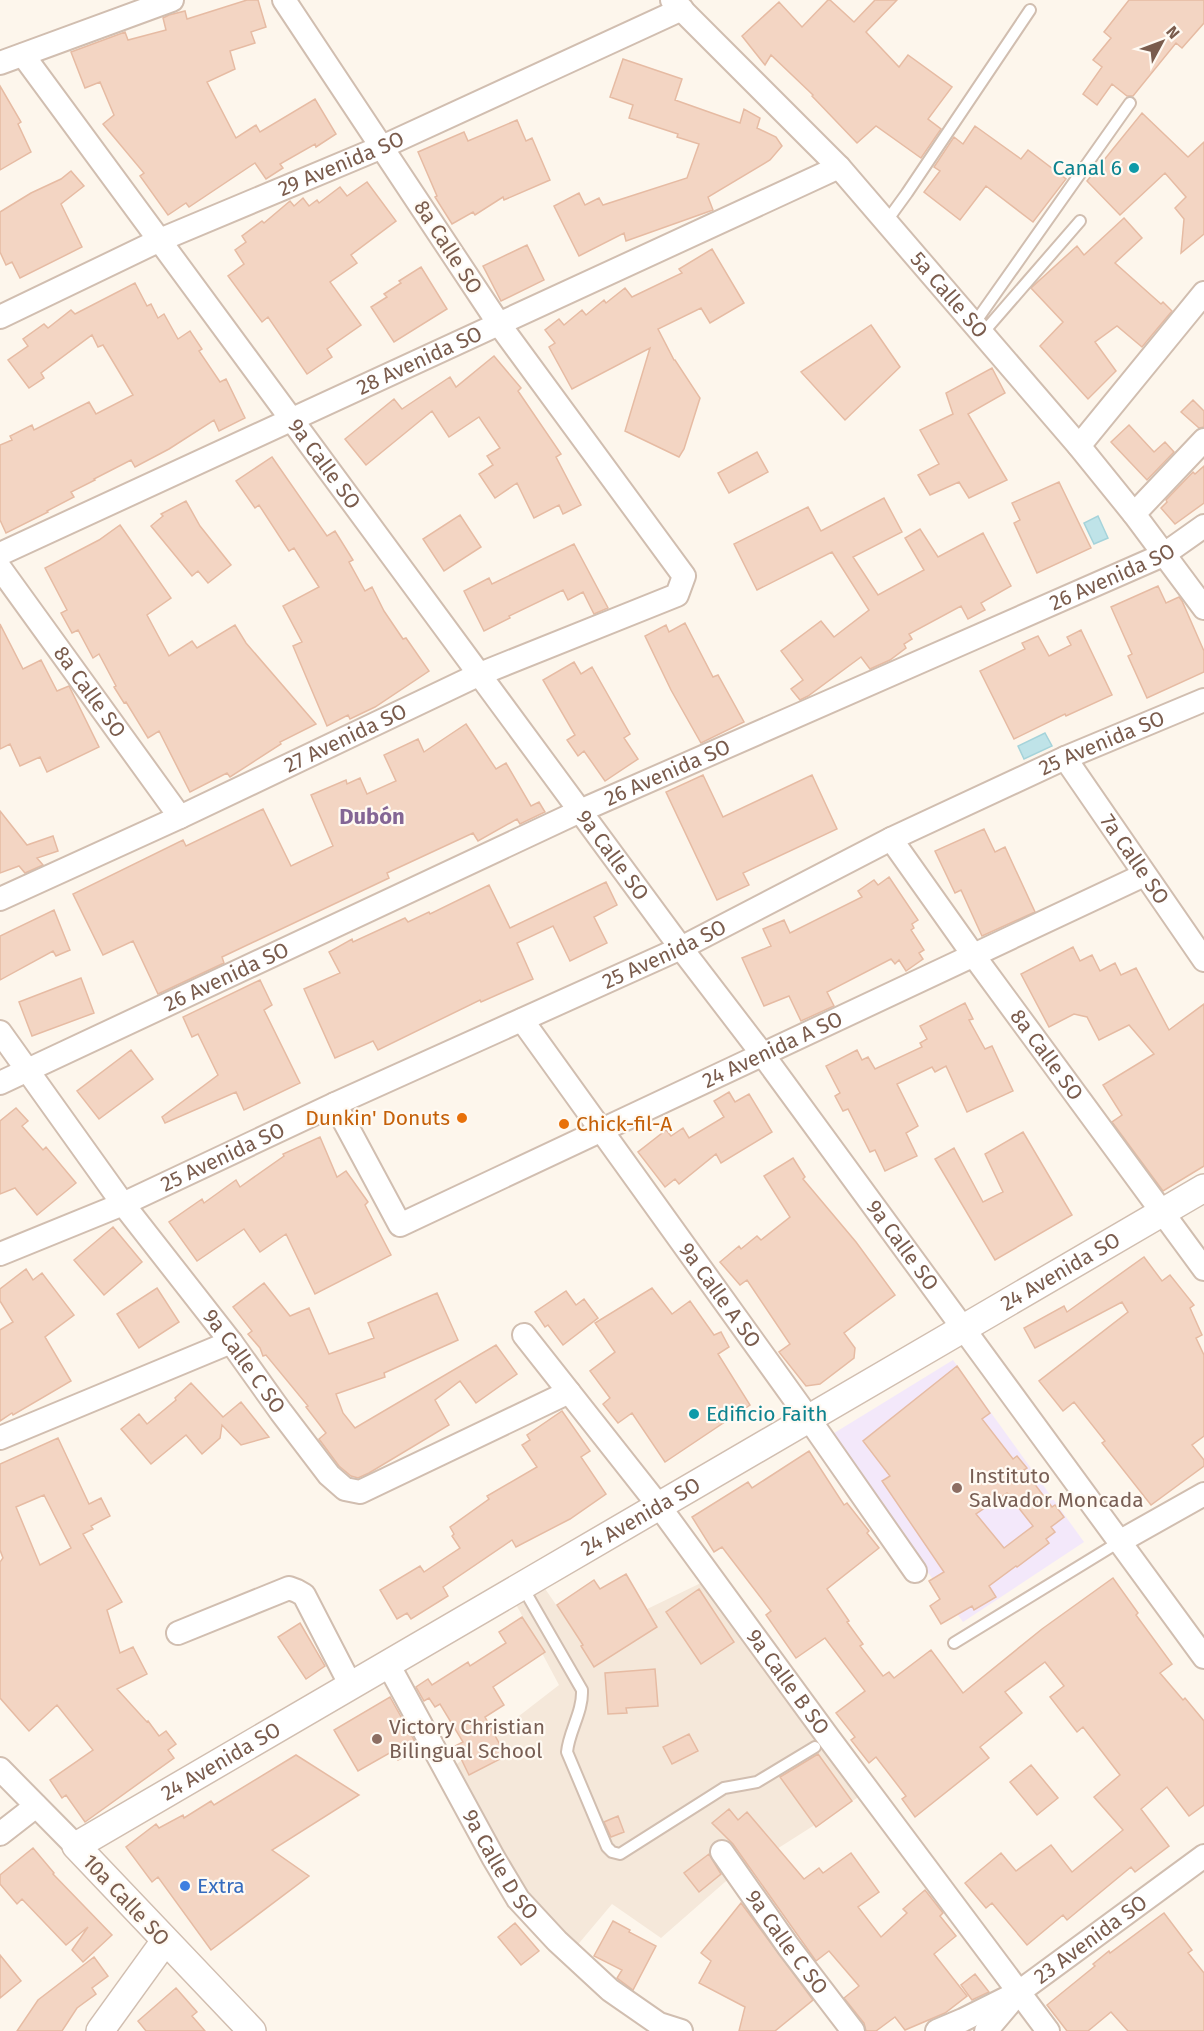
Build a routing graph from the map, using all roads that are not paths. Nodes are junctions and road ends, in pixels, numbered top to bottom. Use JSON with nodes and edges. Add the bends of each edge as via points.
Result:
{"nodes":[{"id":1,"x":172,"y":0,"type":"edge"},
{"id":2,"x":284,"y":0,"type":"edge"},
{"id":3,"x":677,"y":5,"type":"edge"},
{"id":4,"x":1030,"y":10,"type":"dead end"},
{"id":5,"x":23,"y":55,"type":"junction"},
{"id":6,"x":0,"y":63,"type":"edge"},
{"id":7,"x":1130,"y":104,"type":"dead end"},
{"id":8,"x":382,"y":147,"type":"junction"},
{"id":9,"x":839,"y":167,"type":"junction"},
{"id":10,"x":1080,"y":221,"type":"dead end"},
{"id":11,"x":886,"y":222,"type":"junction"},
{"id":12,"x":160,"y":240,"type":"junction"},
{"id":13,"x":1204,"y":293,"type":"edge"},
{"id":14,"x":0,"y":317,"type":"edge"},
{"id":15,"x":499,"y":324,"type":"junction"},
{"id":16,"x":978,"y":329,"type":"junction"},
{"id":17,"x":292,"y":420,"type":"junction"},
{"id":18,"x":1204,"y":440,"type":"edge"},
{"id":19,"x":1079,"y":446,"type":"junction"},
{"id":20,"x":1134,"y":514,"type":"junction"},
{"id":21,"x":1204,"y":526,"type":"edge"},
{"id":22,"x":0,"y":554,"type":"edge"},
{"id":23,"x":1163,"y":555,"type":"junction"},
{"id":24,"x":0,"y":568,"type":"edge"},
{"id":25,"x":684,"y":576,"type":"joint"},
{"id":26,"x":1204,"y":608,"type":"edge"},
{"id":27,"x":480,"y":674,"type":"junction"},
{"id":28,"x":1204,"y":700,"type":"edge"},
{"id":29,"x":1065,"y":758,"type":"junction"},
{"id":30,"x":580,"y":811,"type":"junction"},
{"id":31,"x":180,"y":817,"type":"junction"},
{"id":32,"x":891,"y":839,"type":"junction"},
{"id":33,"x":1144,"y":875,"type":"junction"},
{"id":34,"x":0,"y":899,"type":"edge"},
{"id":35,"x":681,"y":948,"type":"junction"},
{"id":36,"x":974,"y":956,"type":"junction"},
{"id":37,"x":1204,"y":960,"type":"edge"},
{"id":38,"x":522,"y":1020,"type":"junction"},
{"id":39,"x":0,"y":1032,"type":"edge"},
{"id":40,"x":763,"y":1055,"type":"junction"},
{"id":41,"x":29,"y":1070,"type":"junction"},
{"id":42,"x":0,"y":1083,"type":"edge"},
{"id":43,"x":335,"y":1104,"type":"junction"},
{"id":44,"x":601,"y":1131,"type":"junction"},
{"id":45,"x":1204,"y":1188,"type":"edge"},
{"id":46,"x":123,"y":1204,"type":"junction"},
{"id":47,"x":1162,"y":1212,"type":"junction"},
{"id":48,"x":0,"y":1254,"type":"edge"},
{"id":49,"x":1204,"y":1269,"type":"edge"},
{"id":50,"x":963,"y":1329,"type":"junction"},
{"id":51,"x":524,"y":1335,"type":"dead end"},
{"id":52,"x":231,"y":1342,"type":"junction"},
{"id":53,"x":568,"y":1392,"type":"junction"},
{"id":54,"x":809,"y":1419,"type":"junction"},
{"id":55,"x":0,"y":1438,"type":"edge"},
{"id":56,"x":1204,"y":1494,"type":"edge"},
{"id":57,"x":659,"y":1506,"type":"junction"},
{"id":58,"x":1119,"y":1542,"type":"junction"},
{"id":59,"x":915,"y":1571,"type":"dead end"},
{"id":60,"x":522,"y":1586,"type":"junction"},
{"id":61,"x":178,"y":1633,"type":"dead end"},
{"id":62,"x":954,"y":1643,"type":"dead end"},
{"id":63,"x":1204,"y":1657,"type":"edge"},
{"id":64,"x":388,"y":1664,"type":"junction"},
{"id":65,"x":351,"y":1686,"type":"junction"},
{"id":66,"x":822,"y":1742,"type":"junction"},
{"id":67,"x":0,"y":1769,"type":"edge"},
{"id":68,"x":36,"y":1806,"type":"junction"},
{"id":69,"x":0,"y":1834,"type":"edge"},
{"id":70,"x":76,"y":1846,"type":"junction"},
{"id":71,"x":722,"y":1852,"type":"dead end"},
{"id":72,"x":1204,"y":1857,"type":"edge"},
{"id":73,"x":165,"y":1941,"type":"junction"},
{"id":74,"x":1019,"y":1992,"type":"junction"},
{"id":75,"x":665,"y":2029,"type":"edge"},
{"id":76,"x":100,"y":2031,"type":"edge"},
{"id":77,"x":252,"y":2031,"type":"edge"},
{"id":78,"x":853,"y":2031,"type":"edge"},
{"id":79,"x":937,"y":2031,"type":"edge"},
{"id":80,"x":986,"y":2031,"type":"edge"},
{"id":81,"x":1048,"y":2031,"type":"edge"}],
"edges":[{"from":1,"to":5,"type":"street"},
{"from":2,"to":8,"type":"street","name":"8a Calle SO"},
{"from":3,"to":8,"type":"street","name":"29 Avenida SO"},
{"from":3,"to":9,"type":"street","name":"5a Calle SO"},
{"from":4,"to":11,"type":"lane"},
{"from":5,"to":6,"type":"street"},
{"from":5,"to":12,"type":"street","name":"9a Calle SO"},
{"from":7,"to":16,"type":"lane"},
{"from":8,"to":12,"type":"street","name":"29 Avenida SO"},
{"from":8,"to":15,"type":"street","name":"8a Calle SO"},
{"from":9,"to":11,"type":"street","name":"5a Calle SO"},
{"from":9,"to":15,"type":"street","name":"28 Avenida SO"},
{"from":10,"to":16,"type":"lane"},
{"from":11,"to":16,"type":"street","name":"5a Calle SO"},
{"from":12,"to":14,"type":"street","name":"29 Avenida SO"},
{"from":12,"to":17,"type":"street","name":"9a Calle SO"},
{"from":13,"to":19,"type":"street"},
{"from":15,"to":17,"type":"street","name":"28 Avenida SO"},
{"from":15,"to":25,"type":"street","name":"8a Calle SO"},
{"from":16,"to":19,"type":"street","name":"5a Calle SO"},
{"from":17,"to":22,"type":"street","name":"28 Avenida SO"},
{"from":17,"to":27,"type":"street","name":"9a Calle SO"},
{"from":18,"to":20,"type":"street"},
{"from":19,"to":20,"type":"street","name":"5a Calle SO"},
{"from":20,"to":23,"type":"street","name":"5a Calle SO"},
{"from":21,"to":23,"type":"street","name":"26 Avenida SO"},
{"from":23,"to":26,"type":"street","name":"5a Calle SO"},
{"from":23,"to":30,"type":"street","name":"26 Avenida SO"},
{"from":24,"to":31,"type":"street","name":"8a Calle SO"},
{"from":25,"to":27,"type":"street","name":"27 Avenida SO","via":[[677,595]]},
{"from":27,"to":30,"type":"street","name":"9a Calle SO"},
{"from":27,"to":31,"type":"street","name":"27 Avenida SO"},
{"from":28,"to":29,"type":"street","name":"25 Avenida SO"},
{"from":29,"to":32,"type":"street","name":"25 Avenida SO"},
{"from":29,"to":33,"type":"street","name":"7a Calle SO"},
{"from":30,"to":35,"type":"street","name":"9a Calle SO"},
{"from":30,"to":41,"type":"street","name":"26 Avenida SO"},
{"from":31,"to":34,"type":"street","name":"27 Avenida SO"},
{"from":32,"to":35,"type":"street","name":"25 Avenida SO"},
{"from":32,"to":36,"type":"street","name":"8a Calle SO"},
{"from":33,"to":36,"type":"street","name":"24 Avenida A SO"},
{"from":33,"to":37,"type":"street","name":"7a Calle SO"},
{"from":35,"to":38,"type":"street","name":"25 Avenida SO"},
{"from":35,"to":40,"type":"street","name":"9a Calle SO"},
{"from":36,"to":40,"type":"street","name":"24 Avenida A SO"},
{"from":36,"to":47,"type":"street","name":"8a Calle SO"},
{"from":38,"to":43,"type":"street","name":"25 Avenida SO"},
{"from":38,"to":44,"type":"street","name":"9a Calle A SO"},
{"from":39,"to":41,"type":"street","name":"9a Calle C SO"},
{"from":40,"to":44,"type":"street","name":"24 Avenida A SO"},
{"from":40,"to":50,"type":"street","name":"9a Calle SO"},
{"from":41,"to":42,"type":"street","name":"26 Avenida SO"},
{"from":41,"to":46,"type":"street","name":"9a Calle C SO"},
{"from":43,"to":44,"type":"street","name":"24 Avenida A SO","via":[[400,1226]]},
{"from":43,"to":46,"type":"street","name":"25 Avenida SO"},
{"from":44,"to":54,"type":"street","name":"9a Calle A SO"},
{"from":45,"to":47,"type":"street","name":"24 Avenida SO"},
{"from":46,"to":48,"type":"street","name":"25 Avenida SO"},
{"from":46,"to":52,"type":"street","name":"9a Calle C SO"},
{"from":47,"to":49,"type":"street","name":"8a Calle SO"},
{"from":47,"to":50,"type":"street","name":"24 Avenida SO"},
{"from":50,"to":54,"type":"street","name":"24 Avenida SO"},
{"from":50,"to":58,"type":"street","name":"9a Calle SO"},
{"from":51,"to":53,"type":"street","name":"9a Calle B SO"},
{"from":52,"to":53,"type":"street","name":"9a Calle C SO","via":[[329,1475],[352,1491],[360,1492]]},
{"from":52,"to":55,"type":"street"},
{"from":53,"to":57,"type":"street","name":"9a Calle B SO"},
{"from":54,"to":57,"type":"street","name":"24 Avenida SO"},
{"from":54,"to":59,"type":"street","name":"9a Calle A SO"},
{"from":56,"to":58,"type":"street"},
{"from":57,"to":60,"type":"street","name":"24 Avenida SO"},
{"from":57,"to":66,"type":"street","name":"9a Calle B SO"},
{"from":58,"to":62,"type":"lane"},
{"from":58,"to":63,"type":"street","name":"9a Calle SO"},
{"from":60,"to":64,"type":"street","name":"24 Avenida SO"},
{"from":60,"to":66,"type":"lane","via":[[582,1690],[583,1701],[567,1752],[612,1852],[620,1854],[724,1788],[757,1782]]},
{"from":61,"to":65,"type":"street","via":[[289,1588],[304,1595]]},
{"from":64,"to":65,"type":"street","name":"24 Avenida SO"},
{"from":64,"to":75,"type":"street","name":"9a Calle D SO","via":[[518,1899],[610,1990]]},
{"from":65,"to":70,"type":"street","name":"24 Avenida SO"},
{"from":66,"to":74,"type":"street","name":"9a Calle B SO"},
{"from":67,"to":68,"type":"street","name":"10a Calle SO"},
{"from":68,"to":69,"type":"street"},
{"from":68,"to":70,"type":"street","name":"10a Calle SO"},
{"from":70,"to":73,"type":"street","name":"10a Calle SO"},
{"from":71,"to":78,"type":"street","name":"9a Calle C SO"},
{"from":72,"to":74,"type":"street","name":"23 Avenida SO"},
{"from":73,"to":76,"type":"street"},
{"from":73,"to":77,"type":"street","name":"10a Calle SO"},
{"from":74,"to":79,"type":"street"},
{"from":74,"to":80,"type":"street","name":"23 Avenida SO"},
{"from":74,"to":81,"type":"street","name":"9a Calle B SO"}]}
